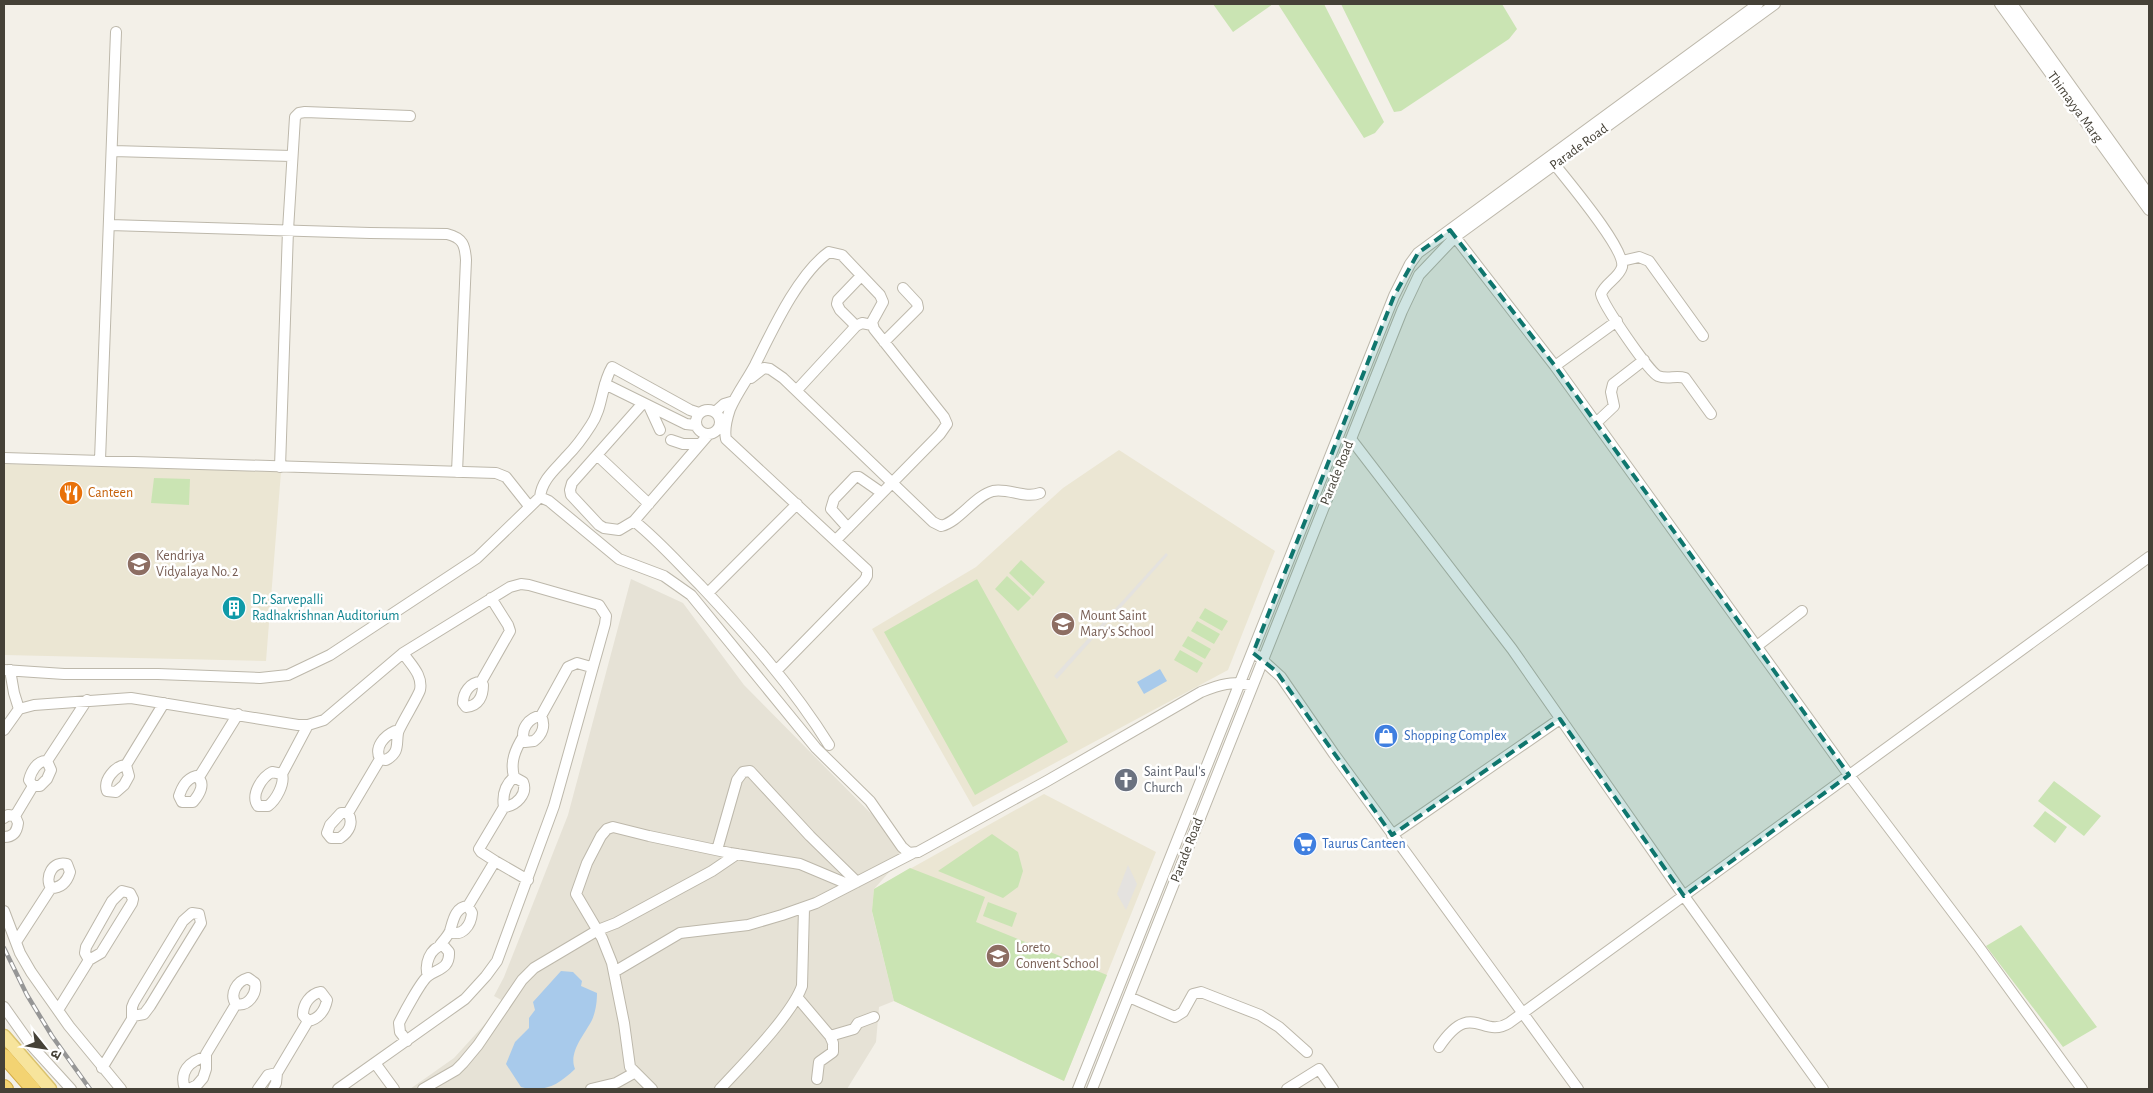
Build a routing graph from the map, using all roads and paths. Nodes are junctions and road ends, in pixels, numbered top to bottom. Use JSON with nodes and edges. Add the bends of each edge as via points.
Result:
{"nodes":[{"id":1,"x":1758,"y":4,"type":"edge"},
{"id":2,"x":1775,"y":4,"type":"edge"},
{"id":3,"x":2000,"y":4,"type":"edge"},
{"id":4,"x":2012,"y":4,"type":"edge"},
{"id":5,"x":1742,"y":22,"type":"junction"},
{"id":6,"x":116,"y":32,"type":"dead end"},
{"id":7,"x":410,"y":116,"type":"dead end"},
{"id":8,"x":113,"y":151,"type":"junction"},
{"id":9,"x":292,"y":156,"type":"junction"},
{"id":10,"x":1552,"y":161,"type":"junction"},
{"id":11,"x":2149,"y":195,"type":"edge"},
{"id":12,"x":2149,"y":210,"type":"edge"},
{"id":13,"x":110,"y":225,"type":"junction"},
{"id":14,"x":288,"y":230,"type":"junction"},
{"id":15,"x":1452,"y":234,"type":"junction"},
{"id":16,"x":1622,"y":261,"type":"junction"},
{"id":17,"x":861,"y":276,"type":"junction"},
{"id":18,"x":903,"y":288,"type":"dead end"},
{"id":19,"x":1617,"y":321,"type":"junction"},
{"id":20,"x":872,"y":325,"type":"junction"},
{"id":21,"x":856,"y":326,"type":"junction"},
{"id":22,"x":1703,"y":336,"type":"dead end"},
{"id":23,"x":884,"y":342,"type":"junction"},
{"id":24,"x":1644,"y":360,"type":"junction"},
{"id":25,"x":1555,"y":366,"type":"junction"},
{"id":26,"x":745,"y":383,"type":"junction"},
{"id":27,"x":605,"y":384,"type":"junction"},
{"id":28,"x":797,"y":390,"type":"junction"},
{"id":29,"x":734,"y":401,"type":"junction"},
{"id":30,"x":646,"y":405,"type":"junction"},
{"id":31,"x":699,"y":413,"type":"junction"},
{"id":32,"x":1711,"y":414,"type":"dead end"},
{"id":33,"x":720,"y":417,"type":"junction"},
{"id":34,"x":1596,"y":423,"type":"junction"},
{"id":35,"x":695,"y":425,"type":"junction"},
{"id":36,"x":660,"y":430,"type":"dead end"},
{"id":37,"x":717,"y":434,"type":"junction"},
{"id":38,"x":1351,"y":439,"type":"junction"},
{"id":39,"x":671,"y":440,"type":"dead end"},
{"id":40,"x":700,"y":444,"type":"junction"},
{"id":41,"x":597,"y":455,"type":"junction"},
{"id":42,"x":4,"y":458,"type":"edge"},
{"id":43,"x":100,"y":460,"type":"junction"},
{"id":44,"x":280,"y":467,"type":"junction"},
{"id":45,"x":457,"y":472,"type":"junction"},
{"id":46,"x":892,"y":483,"type":"junction"},
{"id":47,"x":882,"y":493,"type":"junction"},
{"id":48,"x":1040,"y":493,"type":"dead end"},
{"id":49,"x":540,"y":497,"type":"junction"},
{"id":50,"x":649,"y":504,"type":"junction"},
{"id":51,"x":797,"y":504,"type":"junction"},
{"id":52,"x":529,"y":506,"type":"junction"},
{"id":53,"x":634,"y":521,"type":"junction"},
{"id":54,"x":848,"y":528,"type":"junction"},
{"id":55,"x":836,"y":540,"type":"junction"},
{"id":56,"x":2149,"y":557,"type":"edge"},
{"id":57,"x":708,"y":593,"type":"junction"},
{"id":58,"x":491,"y":598,"type":"junction"},
{"id":59,"x":1802,"y":610,"type":"dead end"},
{"id":60,"x":1757,"y":646,"type":"junction"},
{"id":61,"x":1253,"y":653,"type":"junction"},
{"id":62,"x":403,"y":654,"type":"junction"},
{"id":63,"x":1263,"y":659,"type":"junction"},
{"id":64,"x":591,"y":667,"type":"junction"},
{"id":65,"x":7,"y":670,"type":"edge"},
{"id":66,"x":776,"y":671,"type":"junction"},
{"id":67,"x":481,"y":682,"type":"dead end"},
{"id":68,"x":1240,"y":682,"type":"junction"},
{"id":69,"x":1252,"y":686,"type":"junction"},
{"id":70,"x":87,"y":700,"type":"junction"},
{"id":71,"x":164,"y":703,"type":"junction"},
{"id":72,"x":19,"y":709,"type":"junction"},
{"id":73,"x":238,"y":714,"type":"junction"},
{"id":74,"x":541,"y":716,"type":"junction"},
{"id":75,"x":1560,"y":719,"type":"junction"},
{"id":76,"x":308,"y":725,"type":"junction"},
{"id":77,"x":4,"y":730,"type":"edge"},
{"id":78,"x":398,"y":733,"type":"junction"},
{"id":79,"x":523,"y":737,"type":"junction"},
{"id":80,"x":829,"y":745,"type":"dead end"},
{"id":81,"x":380,"y":759,"type":"junction"},
{"id":82,"x":47,"y":761,"type":"junction"},
{"id":83,"x":126,"y":765,"type":"dead end"},
{"id":84,"x":282,"y":774,"type":"dead end"},
{"id":85,"x":1849,"y":776,"type":"junction"},
{"id":86,"x":198,"y":777,"type":"dead end"},
{"id":87,"x":514,"y":777,"type":"junction"},
{"id":88,"x":33,"y":786,"type":"junction"},
{"id":89,"x":504,"y":807,"type":"junction"},
{"id":90,"x":348,"y":813,"type":"dead end"},
{"id":91,"x":15,"y":816,"type":"junction"},
{"id":92,"x":4,"y":818,"type":"edge"},
{"id":93,"x":1392,"y":835,"type":"junction"},
{"id":94,"x":4,"y":837,"type":"edge"},
{"id":95,"x":717,"y":850,"type":"junction"},
{"id":96,"x":913,"y":853,"type":"junction"},
{"id":97,"x":737,"y":854,"type":"junction"},
{"id":98,"x":495,"y":861,"type":"junction"},
{"id":99,"x":528,"y":880,"type":"junction"},
{"id":100,"x":854,"y":883,"type":"junction"},
{"id":101,"x":51,"y":888,"type":"dead end"},
{"id":102,"x":1684,"y":896,"type":"junction"},
{"id":103,"x":468,"y":906,"type":"junction"},
{"id":104,"x":804,"y":908,"type":"junction"},
{"id":105,"x":4,"y":911,"type":"edge"},
{"id":106,"x":598,"y":930,"type":"junction"},
{"id":107,"x":450,"y":931,"type":"junction"},
{"id":108,"x":16,"y":942,"type":"junction"},
{"id":109,"x":440,"y":945,"type":"junction"},
{"id":110,"x":89,"y":960,"type":"junction"},
{"id":111,"x":614,"y":972,"type":"junction"},
{"id":112,"x":428,"y":976,"type":"junction"},
{"id":113,"x":797,"y":997,"type":"junction"},
{"id":114,"x":1129,"y":997,"type":"junction"},
{"id":115,"x":236,"y":1004,"type":"dead end"},
{"id":116,"x":4,"y":1007,"type":"edge"},
{"id":117,"x":58,"y":1010,"type":"junction"},
{"id":118,"x":1522,"y":1013,"type":"junction"},
{"id":119,"x":133,"y":1016,"type":"junction"},
{"id":120,"x":874,"y":1016,"type":"dead end"},
{"id":121,"x":308,"y":1021,"type":"dead end"},
{"id":122,"x":4,"y":1036,"type":"edge"},
{"id":123,"x":830,"y":1036,"type":"junction"},
{"id":124,"x":407,"y":1041,"type":"junction"},
{"id":125,"x":1440,"y":1047,"type":"dead end"},
{"id":126,"x":1307,"y":1052,"type":"dead end"},
{"id":127,"x":4,"y":1056,"type":"edge"},
{"id":128,"x":204,"y":1057,"type":"junction"},
{"id":129,"x":375,"y":1063,"type":"junction"},
{"id":130,"x":102,"y":1068,"type":"junction"},
{"id":131,"x":277,"y":1073,"type":"junction"},
{"id":132,"x":634,"y":1073,"type":"junction"},
{"id":133,"x":817,"y":1079,"type":"dead end"},
{"id":134,"x":32,"y":1088,"type":"edge"},
{"id":135,"x":50,"y":1089,"type":"edge"},
{"id":136,"x":71,"y":1089,"type":"edge"},
{"id":137,"x":121,"y":1089,"type":"edge"},
{"id":138,"x":187,"y":1089,"type":"edge"},
{"id":139,"x":258,"y":1089,"type":"edge"},
{"id":140,"x":273,"y":1089,"type":"edge"},
{"id":141,"x":338,"y":1089,"type":"edge"},
{"id":142,"x":394,"y":1089,"type":"edge"},
{"id":143,"x":424,"y":1089,"type":"edge"},
{"id":144,"x":591,"y":1089,"type":"edge"},
{"id":145,"x":652,"y":1089,"type":"edge"},
{"id":146,"x":720,"y":1089,"type":"edge"},
{"id":147,"x":1078,"y":1089,"type":"edge"},
{"id":148,"x":1092,"y":1089,"type":"edge"},
{"id":149,"x":1287,"y":1089,"type":"edge"},
{"id":150,"x":1333,"y":1089,"type":"edge"},
{"id":151,"x":1578,"y":1089,"type":"edge"},
{"id":152,"x":1823,"y":1089,"type":"edge"},
{"id":153,"x":2082,"y":1089,"type":"edge"}],
"edges":[{"from":1,"to":5,"type":"street","name":"Parade Road"},
{"from":2,"to":5,"type":"street","name":"Parade Road"},
{"from":3,"to":12,"type":"street","name":"Thimayya Marg"},
{"from":4,"to":11,"type":"street","name":"Thimayya Marg"},
{"from":5,"to":10,"type":"street","name":"Parade Road"},
{"from":6,"to":8,"type":"street"},
{"from":7,"to":9,"type":"street","via":[[299,113],[294,121]]},
{"from":8,"to":9,"type":"street"},
{"from":8,"to":13,"type":"street"},
{"from":9,"to":14,"type":"street"},
{"from":10,"to":15,"type":"street","name":"Parade Road"},
{"from":10,"to":16,"type":"street","via":[[1608,235]]},
{"from":13,"to":14,"type":"street"},
{"from":13,"to":43,"type":"street"},
{"from":14,"to":44,"type":"street"},
{"from":14,"to":45,"type":"street","via":[[448,234],[461,240],[466,260]]},
{"from":15,"to":25,"type":"street"},
{"from":15,"to":38,"type":"street","name":"Parade Road","via":[[1413,285]]},
{"from":15,"to":61,"type":"street","name":"Parade Road","via":[[1418,253],[1394,296]]},
{"from":16,"to":19,"type":"street","via":[[1618,274],[1601,294]]},
{"from":16,"to":22,"type":"street","via":[[1639,258],[1649,261]]},
{"from":17,"to":20,"type":"street","via":[[883,298]]},
{"from":17,"to":21,"type":"street","via":[[837,304]]},
{"from":17,"to":26,"type":"street","via":[[847,259],[836,252],[829,252],[818,260],[799,286]]},
{"from":18,"to":23,"type":"street","via":[[918,308]]},
{"from":19,"to":24,"type":"street"},
{"from":19,"to":25,"type":"street"},
{"from":20,"to":21,"type":"street","via":[[862,323]]},
{"from":20,"to":23,"type":"street"},
{"from":21,"to":28,"type":"street"},
{"from":23,"to":46,"type":"street","via":[[944,417],[946,424]]},
{"from":24,"to":32,"type":"street","via":[[1659,377],[1685,378]]},
{"from":24,"to":34,"type":"street","via":[[1613,384],[1614,406]]},
{"from":25,"to":34,"type":"street"},
{"from":26,"to":28,"type":"street","via":[[764,368]]},
{"from":26,"to":29,"type":"street"},
{"from":27,"to":30,"type":"street"},
{"from":27,"to":31,"type":"street","via":[[612,367]]},
{"from":27,"to":49,"type":"street","via":[[596,417],[545,480],[540,488]]},
{"from":28,"to":46,"type":"street"},
{"from":29,"to":33,"type":"street"},
{"from":29,"to":33,"type":"street","via":[[724,404]]},
{"from":30,"to":35,"type":"street"},
{"from":30,"to":36,"type":"street"},
{"from":30,"to":41,"type":"street"},
{"from":31,"to":33,"type":"street","via":[[706,410]]},
{"from":31,"to":35,"type":"street"},
{"from":33,"to":37,"type":"street"},
{"from":34,"to":60,"type":"street"},
{"from":35,"to":37,"type":"street","via":[[699,430]]},
{"from":37,"to":40,"type":"street"},
{"from":37,"to":51,"type":"street"},
{"from":38,"to":63,"type":"street","name":"Parade Road"},
{"from":38,"to":75,"type":"street","via":[[1512,649]]},
{"from":39,"to":40,"type":"street"},
{"from":40,"to":50,"type":"street"},
{"from":41,"to":50,"type":"street"},
{"from":41,"to":53,"type":"street","via":[[572,484],[571,495],[604,528],[619,530]]},
{"from":42,"to":43,"type":"street"},
{"from":43,"to":44,"type":"street"},
{"from":44,"to":45,"type":"street"},
{"from":45,"to":52,"type":"street","via":[[502,474]]},
{"from":46,"to":47,"type":"street"},
{"from":46,"to":48,"type":"street","via":[[941,526],[994,491],[1034,496]]},
{"from":47,"to":54,"type":"street"},
{"from":47,"to":54,"type":"street","via":[[859,476],[834,498],[831,509]]},
{"from":49,"to":52,"type":"street"},
{"from":49,"to":96,"type":"street","via":[[619,559],[664,576],[691,595],[816,748],[870,801],[902,847]]},
{"from":50,"to":53,"type":"street"},
{"from":51,"to":55,"type":"street"},
{"from":51,"to":57,"type":"street"},
{"from":52,"to":65,"type":"street","via":[[477,558],[330,655],[288,675],[260,678]]},
{"from":53,"to":57,"type":"street"},
{"from":54,"to":55,"type":"street"},
{"from":55,"to":66,"type":"street","via":[[864,565],[867,576]]},
{"from":56,"to":85,"type":"street"},
{"from":57,"to":66,"type":"street"},
{"from":58,"to":62,"type":"street"},
{"from":58,"to":64,"type":"street","via":[[521,584],[599,605],[604,610],[605,624]]},
{"from":58,"to":67,"type":"street","via":[[510,631]]},
{"from":59,"to":60,"type":"street"},
{"from":60,"to":85,"type":"street"},
{"from":61,"to":63,"type":"street"},
{"from":61,"to":68,"type":"street","name":"Parade Road"},
{"from":62,"to":76,"type":"street","via":[[329,716]]},
{"from":62,"to":78,"type":"street","via":[[418,674],[421,686]]},
{"from":63,"to":69,"type":"street","name":"Parade Road"},
{"from":63,"to":93,"type":"street","via":[[1281,677]]},
{"from":64,"to":74,"type":"street","via":[[571,664]]},
{"from":64,"to":99,"type":"street","via":[[554,806]]},
{"from":65,"to":72,"type":"street"},
{"from":66,"to":80,"type":"street"},
{"from":68,"to":69,"type":"street"},
{"from":68,"to":96,"type":"street","via":[[1225,683],[1201,692],[1034,789]]},
{"from":68,"to":147,"type":"street","name":"Parade Road"},
{"from":69,"to":114,"type":"street","name":"Parade Road"},
{"from":70,"to":71,"type":"street","via":[[131,698]]},
{"from":70,"to":72,"type":"street"},
{"from":70,"to":82,"type":"street"},
{"from":71,"to":73,"type":"street"},
{"from":71,"to":83,"type":"street"},
{"from":72,"to":77,"type":"street"},
{"from":73,"to":76,"type":"street"},
{"from":73,"to":86,"type":"street"},
{"from":74,"to":79,"type":"street","via":[[530,720]]},
{"from":74,"to":79,"type":"street","via":[[544,728],[539,737],[529,743]]},
{"from":75,"to":93,"type":"street"},
{"from":75,"to":102,"type":"street"},
{"from":76,"to":84,"type":"street"},
{"from":78,"to":81,"type":"street","via":[[399,742],[394,753],[386,760]]},
{"from":78,"to":81,"type":"street","via":[[390,733],[380,743],[377,750]]},
{"from":79,"to":87,"type":"street","via":[[513,759]]},
{"from":81,"to":90,"type":"street"},
{"from":82,"to":88,"type":"street","via":[[51,770],[47,779],[40,786]]},
{"from":82,"to":88,"type":"street","via":[[38,763],[30,775]]},
{"from":85,"to":102,"type":"street"},
{"from":85,"to":153,"type":"street"},
{"from":87,"to":89,"type":"street","via":[[504,792]]},
{"from":87,"to":89,"type":"street","via":[[523,782],[524,791],[513,805]]},
{"from":88,"to":91,"type":"street"},
{"from":89,"to":98,"type":"street","via":[[479,848]]},
{"from":91,"to":92,"type":"street"},
{"from":91,"to":94,"type":"street","via":[[18,823],[16,831],[12,836]]},
{"from":93,"to":118,"type":"street"},
{"from":95,"to":97,"type":"street"},
{"from":95,"to":100,"type":"street","via":[[737,780],[742,772],[750,771]]},
{"from":95,"to":106,"type":"street","via":[[619,827],[606,829],[587,863],[576,894]]},
{"from":96,"to":100,"type":"street"},
{"from":97,"to":100,"type":"street","via":[[800,864]]},
{"from":97,"to":106,"type":"street","via":[[712,871]]},
{"from":98,"to":99,"type":"street"},
{"from":98,"to":103,"type":"street"},
{"from":99,"to":124,"type":"street","via":[[502,950],[486,976],[465,999]]},
{"from":100,"to":104,"type":"street"},
{"from":101,"to":108,"type":"street"},
{"from":102,"to":118,"type":"street"},
{"from":102,"to":152,"type":"street"},
{"from":103,"to":107,"type":"street","via":[[456,913]]},
{"from":103,"to":107,"type":"street","via":[[472,913],[467,927],[460,933]]},
{"from":104,"to":111,"type":"street","via":[[748,925],[683,932]]},
{"from":104,"to":113,"type":"street","via":[[802,986]]},
{"from":105,"to":108,"type":"street"},
{"from":106,"to":111,"type":"street"},
{"from":106,"to":143,"type":"street","via":[[530,971],[463,1064]]},
{"from":107,"to":109,"type":"street"},
{"from":108,"to":117,"type":"street","via":[[31,972]]},
{"from":109,"to":112,"type":"street","via":[[427,961]]},
{"from":109,"to":112,"type":"street","via":[[449,952],[448,959],[440,970]]},
{"from":110,"to":110,"type":"street","via":[[101,953],[132,903],[130,893],[122,892],[112,901],[86,947]]},
{"from":110,"to":117,"type":"street"},
{"from":111,"to":132,"type":"street","via":[[628,1063]]},
{"from":112,"to":124,"type":"street","via":[[399,1023],[400,1032]]},
{"from":113,"to":123,"type":"street"},
{"from":113,"to":146,"type":"street"},
{"from":114,"to":126,"type":"street","via":[[1175,1016],[1183,1012],[1193,994],[1200,992],[1260,1016],[1279,1027]]},
{"from":114,"to":148,"type":"street","name":"Parade Road"},
{"from":115,"to":128,"type":"street"},
{"from":116,"to":136,"type":"street","via":[[31,1045]]},
{"from":117,"to":130,"type":"street"},
{"from":118,"to":125,"type":"street","via":[[1502,1028],[1475,1022],[1458,1025]]},
{"from":118,"to":151,"type":"street"},
{"from":119,"to":119,"type":"street","via":[[134,1002],[183,920],[192,913],[199,914],[201,923],[150,1006],[144,1014]]},
{"from":119,"to":130,"type":"street"},
{"from":120,"to":123,"type":"street","via":[[858,1023],[854,1029]]},
{"from":121,"to":131,"type":"street"},
{"from":122,"to":135,"type":"main road"},
{"from":123,"to":133,"type":"street","via":[[834,1049],[831,1055],[819,1062]]},
{"from":124,"to":129,"type":"street"},
{"from":127,"to":134,"type":"highway"},
{"from":128,"to":138,"type":"street","via":[[206,1069],[203,1078]]},
{"from":128,"to":138,"type":"street","via":[[193,1060],[187,1068],[183,1077]]},
{"from":129,"to":141,"type":"street"},
{"from":129,"to":142,"type":"street"},
{"from":130,"to":137,"type":"street"},
{"from":131,"to":139,"type":"street","via":[[266,1077]]},
{"from":131,"to":140,"type":"street"},
{"from":132,"to":144,"type":"street","via":[[616,1083]]},
{"from":132,"to":145,"type":"street"},
{"from":149,"to":150,"type":"street","via":[[1319,1069]]}]}
